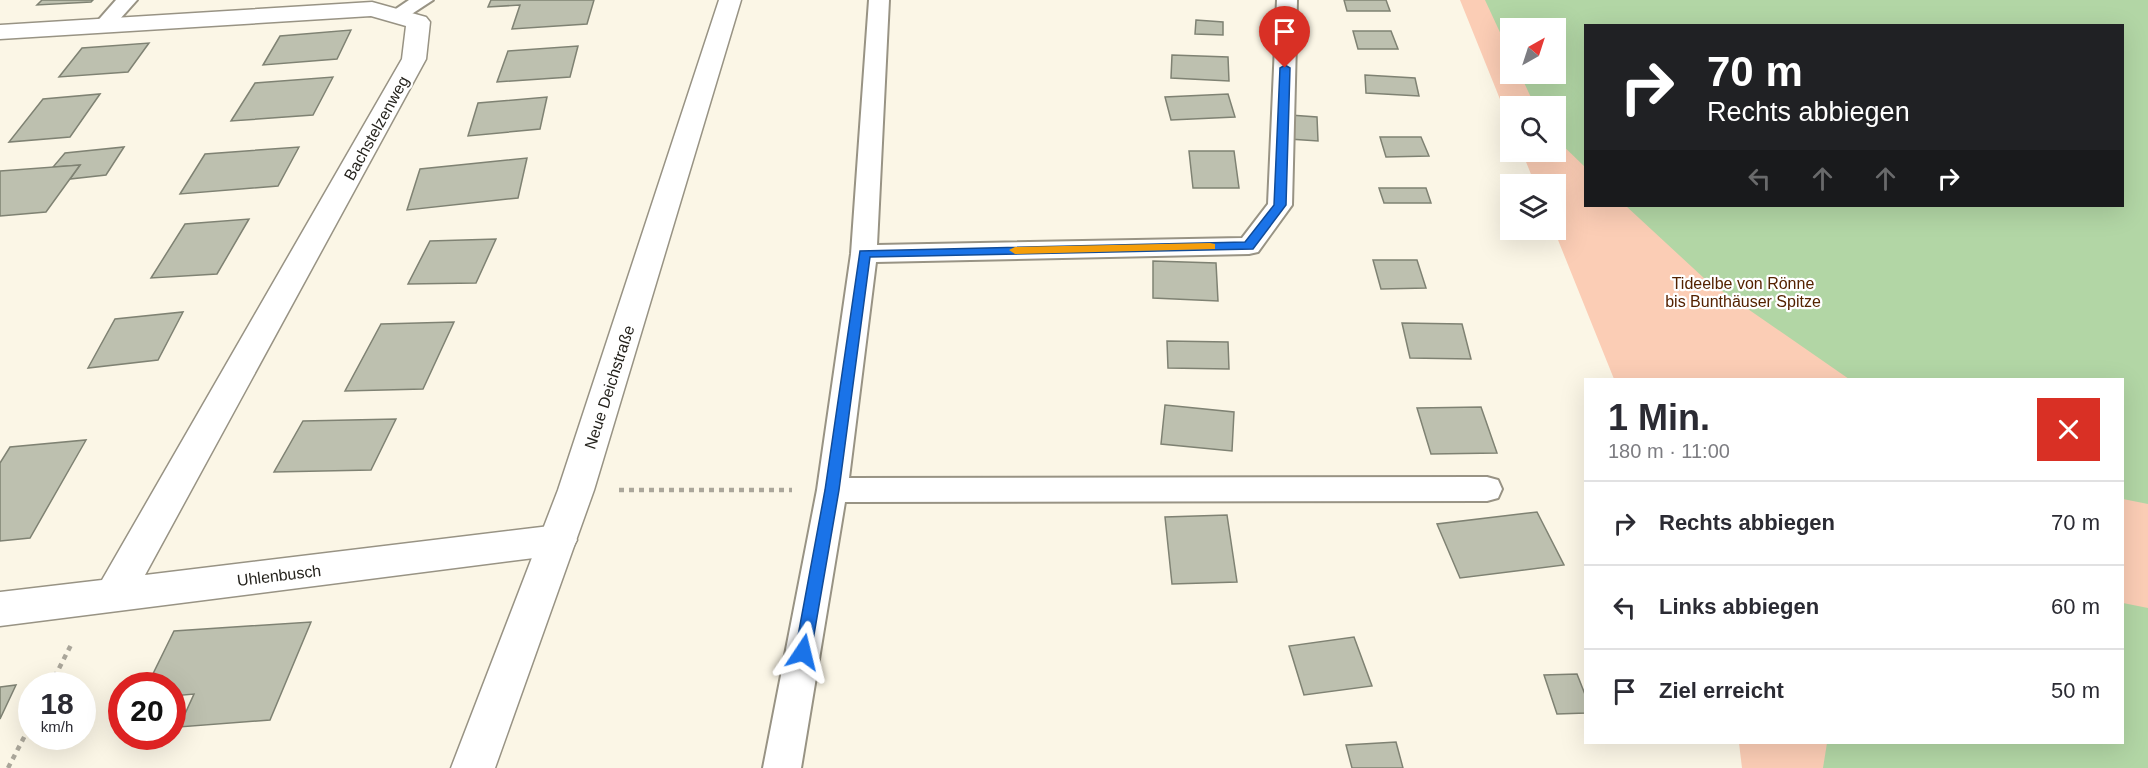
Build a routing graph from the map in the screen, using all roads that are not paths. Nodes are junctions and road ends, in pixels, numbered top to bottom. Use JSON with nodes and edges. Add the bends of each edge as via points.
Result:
{"nodes":[{"id":1,"x":127,"y":0,"type":"edge"},
{"id":2,"x":423,"y":0,"type":"edge"},
{"id":3,"x":729,"y":0,"type":"edge"},
{"id":4,"x":879,"y":0,"type":"edge"},
{"id":5,"x":1287,"y":0,"type":"edge"},
{"id":6,"x":396,"y":15,"type":"junction"},
{"id":7,"x":104,"y":26,"type":"junction"},
{"id":8,"x":0,"y":32,"type":"edge"},
{"id":9,"x":864,"y":254,"type":"junction"},
{"id":10,"x":1487,"y":489,"type":"dead end"},
{"id":11,"x":832,"y":490,"type":"junction"},
{"id":12,"x":558,"y":540,"type":"junction"},
{"id":13,"x":114,"y":595,"type":"junction"},
{"id":14,"x":0,"y":609,"type":"edge"},
{"id":15,"x":473,"y":768,"type":"edge"},
{"id":16,"x":782,"y":768,"type":"edge"}],
"edges":[{"from":1,"to":7,"type":"lane"},
{"from":2,"to":6,"type":"lane"},
{"from":3,"to":12,"type":"street","name":"Neue Deichstraße"},
{"from":4,"to":9,"type":"lane"},
{"from":5,"to":9,"type":"lane","via":[[1280,205],[1249,246]]},
{"from":6,"to":7,"type":"street","name":"Bachstelzenweg","via":[[372,9]]},
{"from":6,"to":13,"type":"street","name":"Bachstelzenweg","via":[[418,22],[414,59]]},
{"from":7,"to":8,"type":"street","name":"Bachstelzenweg"},
{"from":9,"to":11,"type":"lane"},
{"from":10,"to":11,"type":"lane"},
{"from":11,"to":16,"type":"lane"},
{"from":12,"to":13,"type":"street","name":"Uhlenbusch"},
{"from":12,"to":15,"type":"street","name":"Neue Deichstraße"},
{"from":13,"to":14,"type":"street","name":"Uhlenbusch"}]}
